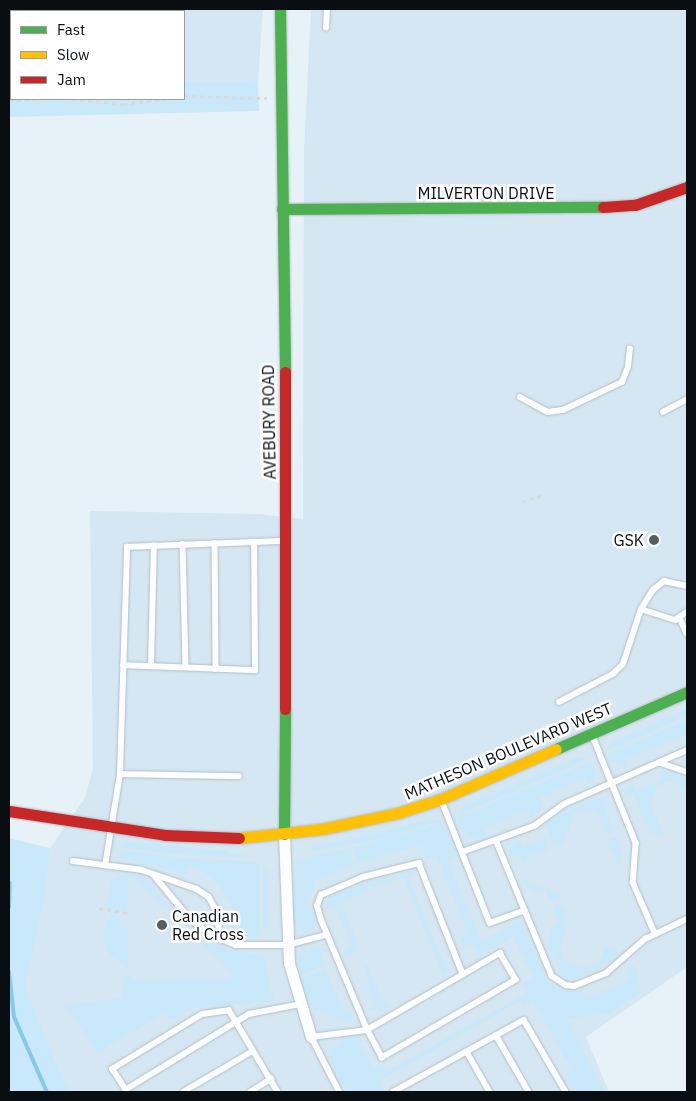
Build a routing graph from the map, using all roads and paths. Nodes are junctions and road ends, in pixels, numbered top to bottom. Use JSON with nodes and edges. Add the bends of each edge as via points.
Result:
{"nodes":[{"id":1,"x":280,"y":9,"type":"edge"},
{"id":2,"x":327,"y":9,"type":"edge"},
{"id":3,"x":326,"y":28,"type":"dead end"},
{"id":4,"x":185,"y":96,"type":"edge"},
{"id":5,"x":281,"y":97,"type":"junction"},
{"id":6,"x":24,"y":100,"type":"edge"},
{"id":7,"x":82,"y":100,"type":"edge"},
{"id":8,"x":157,"y":100,"type":"edge"},
{"id":9,"x":9,"y":101,"type":"edge"},
{"id":10,"x":687,"y":187,"type":"edge"},
{"id":11,"x":282,"y":209,"type":"junction"},
{"id":12,"x":630,"y":349,"type":"dead end"},
{"id":13,"x":520,"y":397,"type":"dead end"},
{"id":14,"x":687,"y":399,"type":"edge"},
{"id":15,"x":663,"y":412,"type":"dead end"},
{"id":16,"x":544,"y":495,"type":"dead end"},
{"id":17,"x":522,"y":502,"type":"dead end"},
{"id":18,"x":286,"y":541,"type":"junction"},
{"id":19,"x":254,"y":542,"type":"junction"},
{"id":20,"x":216,"y":543,"type":"junction"},
{"id":21,"x":183,"y":544,"type":"junction"},
{"id":22,"x":154,"y":546,"type":"junction"},
{"id":23,"x":687,"y":586,"type":"edge"},
{"id":24,"x":641,"y":608,"type":"junction"},
{"id":25,"x":687,"y":612,"type":"edge"},
{"id":26,"x":680,"y":618,"type":"junction"},
{"id":27,"x":687,"y":634,"type":"edge"},
{"id":28,"x":123,"y":664,"type":"junction"},
{"id":29,"x":151,"y":665,"type":"junction"},
{"id":30,"x":186,"y":665,"type":"junction"},
{"id":31,"x":216,"y":668,"type":"junction"},
{"id":32,"x":687,"y":692,"type":"edge"},
{"id":33,"x":558,"y":702,"type":"dead end"},
{"id":34,"x":592,"y":734,"type":"junction"},
{"id":35,"x":687,"y":750,"type":"edge"},
{"id":36,"x":658,"y":763,"type":"junction"},
{"id":37,"x":687,"y":772,"type":"edge"},
{"id":38,"x":120,"y":774,"type":"junction"},
{"id":39,"x":239,"y":776,"type":"dead end"},
{"id":40,"x":612,"y":782,"type":"junction"},
{"id":41,"x":441,"y":799,"type":"junction"},
{"id":42,"x":9,"y":811,"type":"edge"},
{"id":43,"x":112,"y":828,"type":"junction"},
{"id":44,"x":284,"y":834,"type":"junction"},
{"id":45,"x":496,"y":840,"type":"junction"},
{"id":46,"x":462,"y":852,"type":"junction"},
{"id":47,"x":73,"y":861,"type":"dead end"},
{"id":48,"x":105,"y":866,"type":"junction"},
{"id":49,"x":153,"y":874,"type":"junction"},
{"id":50,"x":99,"y":908,"type":"dead end"},
{"id":51,"x":525,"y":910,"type":"junction"},
{"id":52,"x":128,"y":913,"type":"dead end"},
{"id":53,"x":687,"y":919,"type":"edge"},
{"id":54,"x":655,"y":933,"type":"junction"},
{"id":55,"x":326,"y":935,"type":"junction"},
{"id":56,"x":222,"y":940,"type":"junction"},
{"id":57,"x":287,"y":945,"type":"junction"},
{"id":58,"x":463,"y":974,"type":"junction"},
{"id":59,"x":301,"y":1004,"type":"junction"},
{"id":60,"x":233,"y":1023,"type":"junction"},
{"id":61,"x":367,"y":1030,"type":"junction"},
{"id":62,"x":496,"y":1035,"type":"junction"},
{"id":63,"x":311,"y":1037,"type":"junction"},
{"id":64,"x":253,"y":1051,"type":"junction"},
{"id":65,"x":467,"y":1052,"type":"junction"},
{"id":66,"x":271,"y":1079,"type":"junction"},
{"id":67,"x":126,"y":1091,"type":"edge"},
{"id":68,"x":183,"y":1092,"type":"edge"},
{"id":69,"x":250,"y":1092,"type":"edge"},
{"id":70,"x":278,"y":1092,"type":"edge"},
{"id":71,"x":339,"y":1092,"type":"edge"},
{"id":72,"x":393,"y":1092,"type":"edge"},
{"id":73,"x":490,"y":1092,"type":"edge"},
{"id":74,"x":529,"y":1092,"type":"edge"},
{"id":75,"x":566,"y":1092,"type":"edge"}],
"edges":[{"from":1,"to":5,"type":"street","name":"AVEBURY ROAD"},
{"from":2,"to":3,"type":"lane"},
{"from":4,"to":5,"type":"path","via":[[245,100]]},
{"from":5,"to":11,"type":"street","name":"AVEBURY ROAD"},
{"from":6,"to":9,"type":"path"},
{"from":7,"to":8,"type":"path","via":[[123,104]]},
{"from":10,"to":11,"type":"street","name":"MILVERTON DRIVE","via":[[635,205],[576,209]]},
{"from":11,"to":18,"type":"street","name":"AVEBURY ROAD"},
{"from":12,"to":13,"type":"lane","via":[[622,382],[563,410],[548,412]]},
{"from":14,"to":15,"type":"lane"},
{"from":16,"to":17,"type":"path"},
{"from":18,"to":19,"type":"lane"},
{"from":18,"to":44,"type":"street","name":"AVEBURY ROAD"},
{"from":19,"to":20,"type":"lane"},
{"from":19,"to":31,"type":"lane","via":[[255,670]]},
{"from":20,"to":21,"type":"lane"},
{"from":20,"to":31,"type":"lane"},
{"from":21,"to":22,"type":"lane"},
{"from":21,"to":30,"type":"lane"},
{"from":22,"to":28,"type":"lane","via":[[127,547]]},
{"from":22,"to":29,"type":"lane"},
{"from":23,"to":24,"type":"lane","via":[[664,581],[652,590]]},
{"from":24,"to":26,"type":"lane","via":[[675,620]]},
{"from":24,"to":33,"type":"lane","via":[[623,664],[613,674]]},
{"from":25,"to":26,"type":"lane"},
{"from":26,"to":27,"type":"lane"},
{"from":28,"to":29,"type":"lane"},
{"from":28,"to":38,"type":"lane"},
{"from":29,"to":30,"type":"lane"},
{"from":30,"to":31,"type":"lane"},
{"from":32,"to":34,"type":"street","name":"MATHESON BOULEVARD WEST"},
{"from":34,"to":40,"type":"lane"},
{"from":34,"to":41,"type":"street","name":"MATHESON BOULEVARD WEST"},
{"from":35,"to":36,"type":"lane"},
{"from":36,"to":37,"type":"lane"},
{"from":36,"to":40,"type":"lane"},
{"from":38,"to":39,"type":"lane"},
{"from":38,"to":43,"type":"lane"},
{"from":40,"to":45,"type":"lane","via":[[564,804],[534,826]]},
{"from":40,"to":54,"type":"lane","via":[[636,843],[633,882]]},
{"from":41,"to":44,"type":"street","name":"MATHESON BOULEVARD WEST","via":[[360,822]]},
{"from":41,"to":46,"type":"lane"},
{"from":42,"to":43,"type":"street","name":"MATHESON BOULEVARD WEST"},
{"from":43,"to":44,"type":"street","name":"MATHESON BOULEVARD WEST","via":[[205,838]]},
{"from":43,"to":48,"type":"lane"},
{"from":44,"to":57,"type":"street"},
{"from":45,"to":46,"type":"lane"},
{"from":45,"to":51,"type":"lane"},
{"from":46,"to":51,"type":"lane","via":[[490,923]]},
{"from":47,"to":48,"type":"lane"},
{"from":48,"to":49,"type":"lane"},
{"from":49,"to":56,"type":"lane","via":[[191,920]]},
{"from":49,"to":56,"type":"lane","via":[[209,897],[216,908]]},
{"from":50,"to":52,"type":"path"},
{"from":51,"to":54,"type":"lane","via":[[552,976],[566,985],[574,986],[606,973]]},
{"from":53,"to":54,"type":"lane"},
{"from":55,"to":57,"type":"lane"},
{"from":55,"to":58,"type":"lane","via":[[317,906],[321,895],[363,877],[418,863]]},
{"from":55,"to":61,"type":"lane"},
{"from":56,"to":57,"type":"lane","via":[[256,947]]},
{"from":57,"to":59,"type":"street"},
{"from":58,"to":61,"type":"lane"},
{"from":58,"to":61,"type":"lane","via":[[500,953],[516,980],[382,1058]]},
{"from":59,"to":60,"type":"lane","via":[[248,1014]]},
{"from":59,"to":63,"type":"street"},
{"from":60,"to":64,"type":"lane"},
{"from":60,"to":67,"type":"lane"},
{"from":60,"to":67,"type":"lane","via":[[229,1010],[202,1014],[112,1069]]},
{"from":61,"to":63,"type":"lane"},
{"from":62,"to":65,"type":"lane"},
{"from":62,"to":74,"type":"lane"},
{"from":62,"to":75,"type":"lane","via":[[524,1020]]},
{"from":63,"to":71,"type":"lane"},
{"from":64,"to":66,"type":"lane"},
{"from":64,"to":68,"type":"lane"},
{"from":65,"to":72,"type":"lane"},
{"from":65,"to":73,"type":"lane"},
{"from":66,"to":69,"type":"lane"},
{"from":66,"to":70,"type":"lane"}]}
